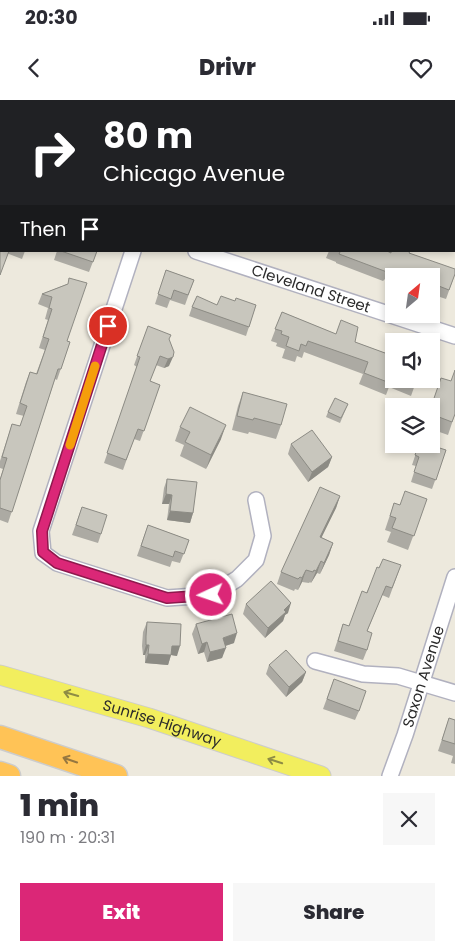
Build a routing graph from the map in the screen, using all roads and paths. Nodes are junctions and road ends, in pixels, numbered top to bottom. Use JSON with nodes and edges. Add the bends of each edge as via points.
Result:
{"nodes":[{"id":1,"x":133,"y":252,"type":"edge"},
{"id":2,"x":199,"y":252,"type":"edge"},
{"id":3,"x":455,"y":336,"type":"edge"},
{"id":4,"x":256,"y":500,"type":"dead end"},
{"id":5,"x":455,"y":577,"type":"edge"},
{"id":6,"x":315,"y":661,"type":"dead end"},
{"id":7,"x":0,"y":675,"type":"edge"},
{"id":8,"x":422,"y":683,"type":"junction"},
{"id":9,"x":455,"y":693,"type":"edge"},
{"id":10,"x":0,"y":737,"type":"edge"},
{"id":11,"x":0,"y":773,"type":"edge"},
{"id":12,"x":9,"y":776,"type":"edge"},
{"id":13,"x":116,"y":776,"type":"edge"},
{"id":14,"x":322,"y":776,"type":"edge"},
{"id":15,"x":390,"y":776,"type":"edge"}],
"edges":[{"from":1,"to":4,"type":"street","via":[[42,531],[43,552],[57,563],[167,598],[211,595],[237,579],[256,560],[263,536]]},
{"from":2,"to":3,"type":"street","name":"Cleveland Street"},
{"from":5,"to":8,"type":"street","name":"Saxon Avenue"},
{"from":6,"to":8,"type":"street","via":[[363,674],[398,676]]},
{"from":14,"to":7,"type":"main road","name":"Sunrise Highway","one_way":true,"via":[[149,718]]},
{"from":8,"to":9,"type":"street"},
{"from":8,"to":15,"type":"street","name":"Saxon Avenue"},
{"from":13,"to":10,"type":"highway","one_way":true},
{"from":11,"to":12,"type":"highway"}]}
